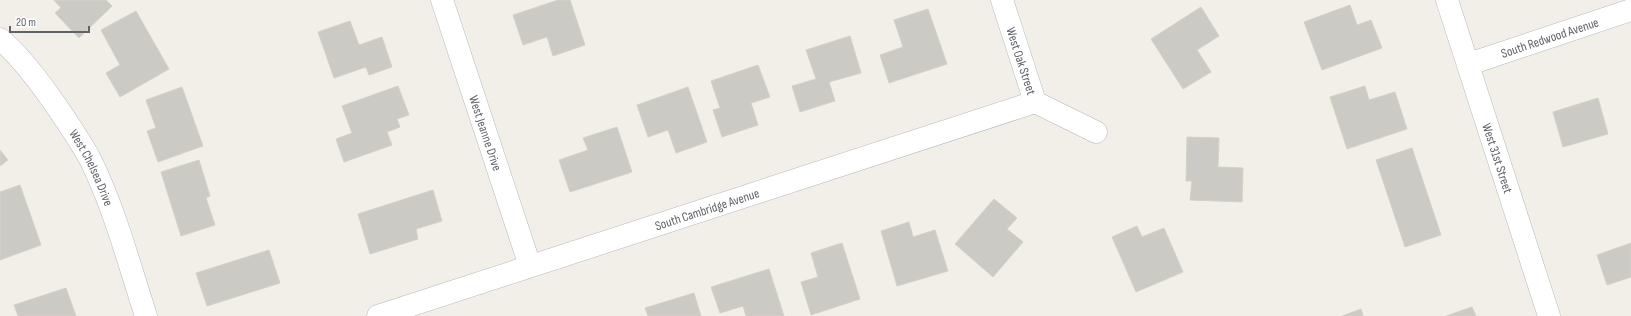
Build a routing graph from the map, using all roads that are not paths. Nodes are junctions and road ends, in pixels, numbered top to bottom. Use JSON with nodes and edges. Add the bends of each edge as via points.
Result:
{"nodes":[{"id":1,"x":442,"y":0,"type":"edge"},
{"id":2,"x":1002,"y":0,"type":"edge"},
{"id":3,"x":1447,"y":0,"type":"edge"},
{"id":4,"x":1631,"y":10,"type":"edge"},
{"id":5,"x":0,"y":39,"type":"edge"},
{"id":6,"x":1469,"y":64,"type":"junction"},
{"id":7,"x":1035,"y":102,"type":"junction"},
{"id":8,"x":1096,"y":132,"type":"dead end"},
{"id":9,"x":530,"y":266,"type":"junction"},
{"id":10,"x":146,"y":316,"type":"edge"},
{"id":11,"x":378,"y":316,"type":"edge"},
{"id":12,"x":1549,"y":316,"type":"edge"}],
"edges":[{"from":1,"to":9,"type":"street","name":"West Jeanne Drive"},
{"from":2,"to":7,"type":"street","name":"West Oak Street"},
{"from":3,"to":6,"type":"street","name":"West 31st Street"},
{"from":4,"to":6,"type":"street","name":"South Redwood Avenue"},
{"from":5,"to":10,"type":"street","name":"West Chelsea Drive","via":[[11,48],[41,84],[91,161],[112,209]]},
{"from":6,"to":12,"type":"street","name":"West 31st Street"},
{"from":7,"to":8,"type":"street","name":"West Oak Street"},
{"from":7,"to":9,"type":"street","name":"South Cambridge Avenue"},
{"from":9,"to":11,"type":"street","name":"South Cambridge Avenue"}]}
